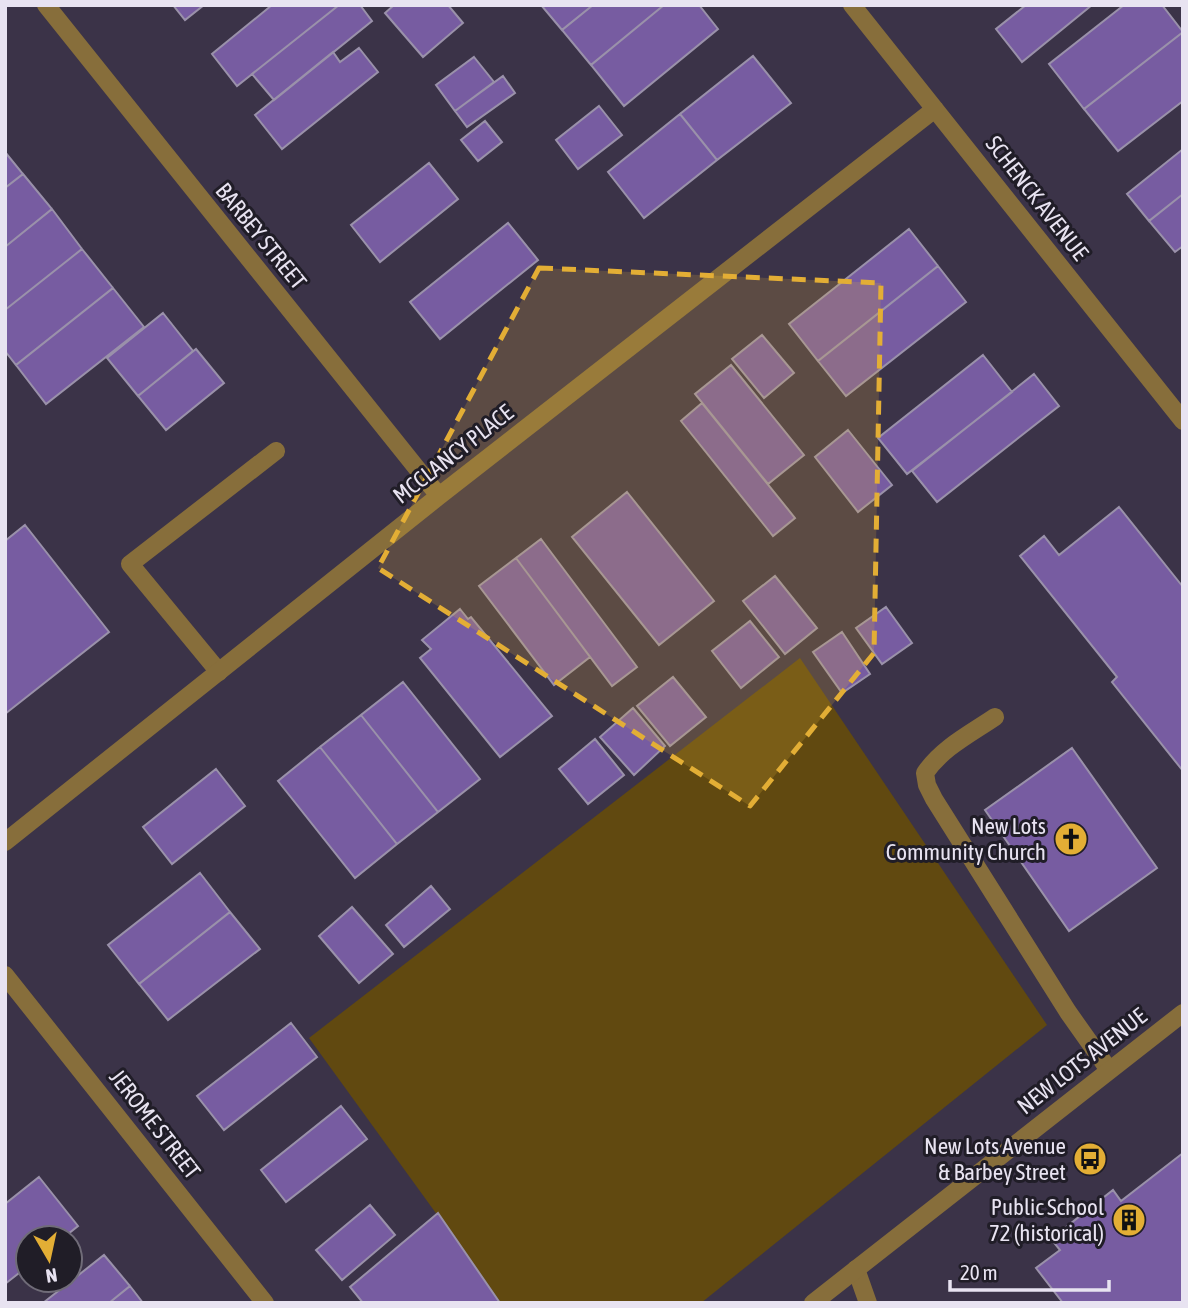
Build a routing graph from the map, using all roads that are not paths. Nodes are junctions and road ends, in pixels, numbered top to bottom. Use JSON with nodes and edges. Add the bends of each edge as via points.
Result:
{"nodes":[{"id":1,"x":46,"y":5,"type":"edge"},
{"id":2,"x":852,"y":5,"type":"edge"},
{"id":3,"x":935,"y":109,"type":"junction"},
{"id":4,"x":1183,"y":421,"type":"edge"},
{"id":5,"x":276,"y":451,"type":"dead end"},
{"id":6,"x":439,"y":496,"type":"junction"},
{"id":7,"x":219,"y":672,"type":"junction"},
{"id":8,"x":995,"y":717,"type":"dead end"},
{"id":9,"x":5,"y":842,"type":"edge"},
{"id":10,"x":5,"y":975,"type":"edge"},
{"id":11,"x":1183,"y":1013,"type":"edge"},
{"id":12,"x":1109,"y":1070,"type":"junction"},
{"id":13,"x":856,"y":1269,"type":"junction"},
{"id":14,"x":265,"y":1303,"type":"edge"},
{"id":15,"x":813,"y":1303,"type":"edge"},
{"id":16,"x":868,"y":1303,"type":"edge"}],
"edges":[{"from":1,"to":6,"type":"street","name":"BARBEY STREET"},
{"from":2,"to":3,"type":"street","name":"SCHENCK AVENUE"},
{"from":3,"to":4,"type":"street","name":"SCHENCK AVENUE"},
{"from":3,"to":6,"type":"street","name":"MCCLANCY PLACE"},
{"from":5,"to":7,"type":"street","via":[[130,564]]},
{"from":6,"to":7,"type":"street","name":"MCCLANCY PLACE"},
{"from":7,"to":9,"type":"street","name":"MCCLANCY PLACE"},
{"from":8,"to":12,"type":"street","via":[[933,761],[925,773],[927,785]]},
{"from":10,"to":14,"type":"street","name":"JEROME STREET"},
{"from":11,"to":12,"type":"street","name":"NEW LOTS AVENUE"},
{"from":12,"to":13,"type":"street","name":"NEW LOTS AVENUE"},
{"from":13,"to":15,"type":"street","name":"NEW LOTS AVENUE"},
{"from":13,"to":16,"type":"street"}]}
